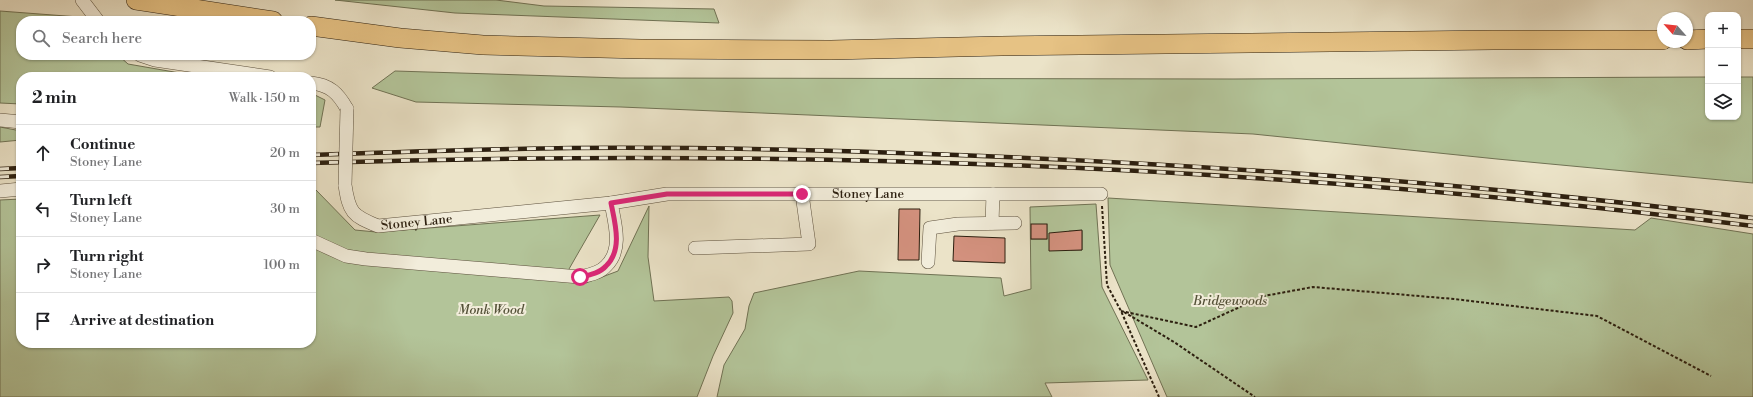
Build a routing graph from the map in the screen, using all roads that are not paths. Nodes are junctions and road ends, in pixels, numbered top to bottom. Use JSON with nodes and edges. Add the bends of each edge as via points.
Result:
{"nodes":[{"id":1,"x":82,"y":0,"type":"edge"},
{"id":2,"x":136,"y":0,"type":"edge"},
{"id":3,"x":94,"y":16,"type":"edge"},
{"id":4,"x":240,"y":16,"type":"edge"},
{"id":5,"x":316,"y":27,"type":"edge"},
{"id":6,"x":1705,"y":39,"type":"edge"},
{"id":7,"x":1741,"y":39,"type":"edge"},
{"id":8,"x":1753,"y":39,"type":"edge"},
{"id":9,"x":1657,"y":40,"type":"edge"},
{"id":10,"x":1693,"y":40,"type":"edge"},
{"id":11,"x":155,"y":60,"type":"edge"},
{"id":12,"x":236,"y":72,"type":"edge"},
{"id":13,"x":316,"y":84,"type":"edge"},
{"id":14,"x":0,"y":120,"type":"edge"},
{"id":15,"x":16,"y":122,"type":"edge"},
{"id":16,"x":16,"y":189,"type":"edge"},
{"id":17,"x":0,"y":190,"type":"edge"},
{"id":18,"x":802,"y":194,"type":"junction"},
{"id":19,"x":993,"y":194,"type":"junction"},
{"id":20,"x":1101,"y":194,"type":"road end"},
{"id":21,"x":611,"y":203,"type":"junction"},
{"id":22,"x":992,"y":223,"type":"junction"},
{"id":23,"x":1015,"y":223,"type":"dead end"},
{"id":24,"x":316,"y":242,"type":"edge"},
{"id":25,"x":695,"y":248,"type":"dead end"},
{"id":26,"x":928,"y":262,"type":"dead end"}],
"edges":[{"from":1,"to":3,"type":"street"},
{"from":2,"to":4,"type":"highway"},
{"from":5,"to":9,"type":"highway","via":[[400,38],[483,45],[641,49],[831,50]]},
{"from":6,"to":10,"type":"highway"},
{"from":7,"to":8,"type":"highway"},
{"from":11,"to":12,"type":"street"},
{"from":13,"to":21,"type":"street","name":"Stoney Lane","bridge":true,"via":[[336,92],[347,109],[347,201],[353,213],[365,221],[378,226]]},
{"from":14,"to":15,"type":"street"},
{"from":16,"to":17,"type":"street"},
{"from":18,"to":19,"type":"street","name":"Stoney Lane"},
{"from":18,"to":21,"type":"street","name":"Stoney Lane","via":[[667,194]]},
{"from":18,"to":25,"type":"street","via":[[809,244]]},
{"from":19,"to":20,"type":"street","name":"Stoney Lane"},
{"from":19,"to":22,"type":"street"},
{"from":21,"to":24,"type":"street","via":[[617,243],[614,255],[607,266],[580,277],[366,259],[346,256]]},
{"from":22,"to":23,"type":"street"},
{"from":22,"to":26,"type":"street","via":[[930,228]]}]}
